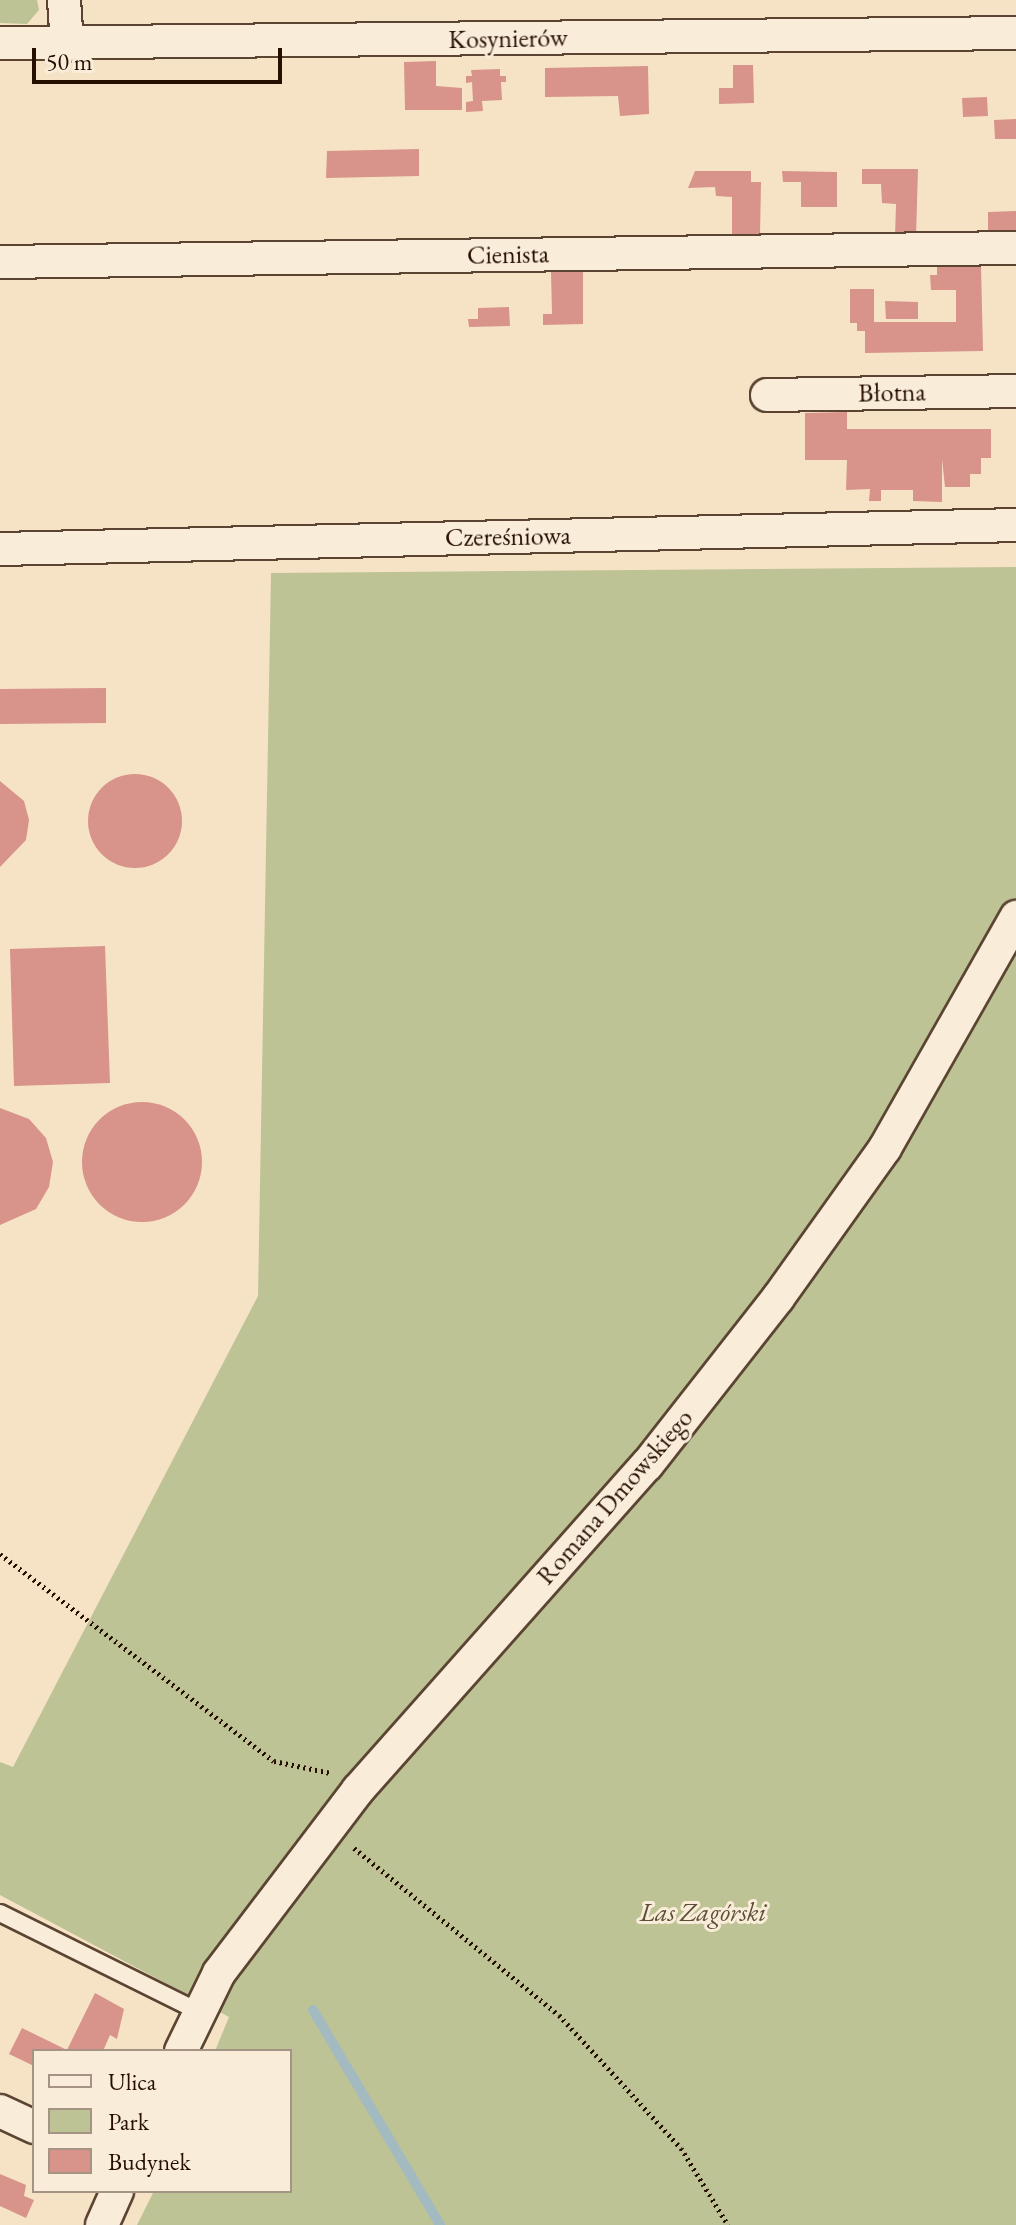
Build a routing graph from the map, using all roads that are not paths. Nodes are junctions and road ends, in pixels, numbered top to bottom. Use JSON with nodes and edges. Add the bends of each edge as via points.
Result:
{"nodes":[{"id":1,"x":64,"y":0,"type":"edge"},
{"id":2,"x":1016,"y":33,"type":"edge"},
{"id":3,"x":0,"y":43,"type":"edge"},
{"id":4,"x":67,"y":45,"type":"junction"},
{"id":5,"x":1016,"y":248,"type":"edge"},
{"id":6,"x":0,"y":262,"type":"edge"},
{"id":7,"x":1016,"y":391,"type":"edge"},
{"id":8,"x":767,"y":395,"type":"dead end"},
{"id":9,"x":1016,"y":525,"type":"edge"},
{"id":10,"x":0,"y":549,"type":"edge"},
{"id":11,"x":1016,"y":917,"type":"edge"},
{"id":12,"x":0,"y":1913,"type":"edge"},
{"id":13,"x":199,"y":2012,"type":"junction"},
{"id":14,"x":182,"y":2049,"type":"edge"},
{"id":15,"x":0,"y":2111,"type":"edge"},
{"id":16,"x":32,"y":2126,"type":"edge"},
{"id":17,"x":116,"y":2193,"type":"edge"},
{"id":18,"x":102,"y":2225,"type":"edge"}],
"edges":[{"from":1,"to":4,"type":"street"},
{"from":2,"to":4,"type":"street","name":"Kosynierów"},
{"from":3,"to":4,"type":"street","name":"Kosynierów"},
{"from":5,"to":6,"type":"street","name":"Cienista"},
{"from":7,"to":8,"type":"street","name":"Błotna"},
{"from":9,"to":10,"type":"street","name":"Czereśniowa"},
{"from":11,"to":13,"type":"street","name":"Romana Dmowskiego","via":[[885,1148],[778,1298],[647,1465],[358,1790],[219,1973]]},
{"from":12,"to":13,"type":"lane"},
{"from":13,"to":14,"type":"street","name":"Romana Dmowskiego"},
{"from":15,"to":16,"type":"street"},
{"from":17,"to":18,"type":"street"}]}
